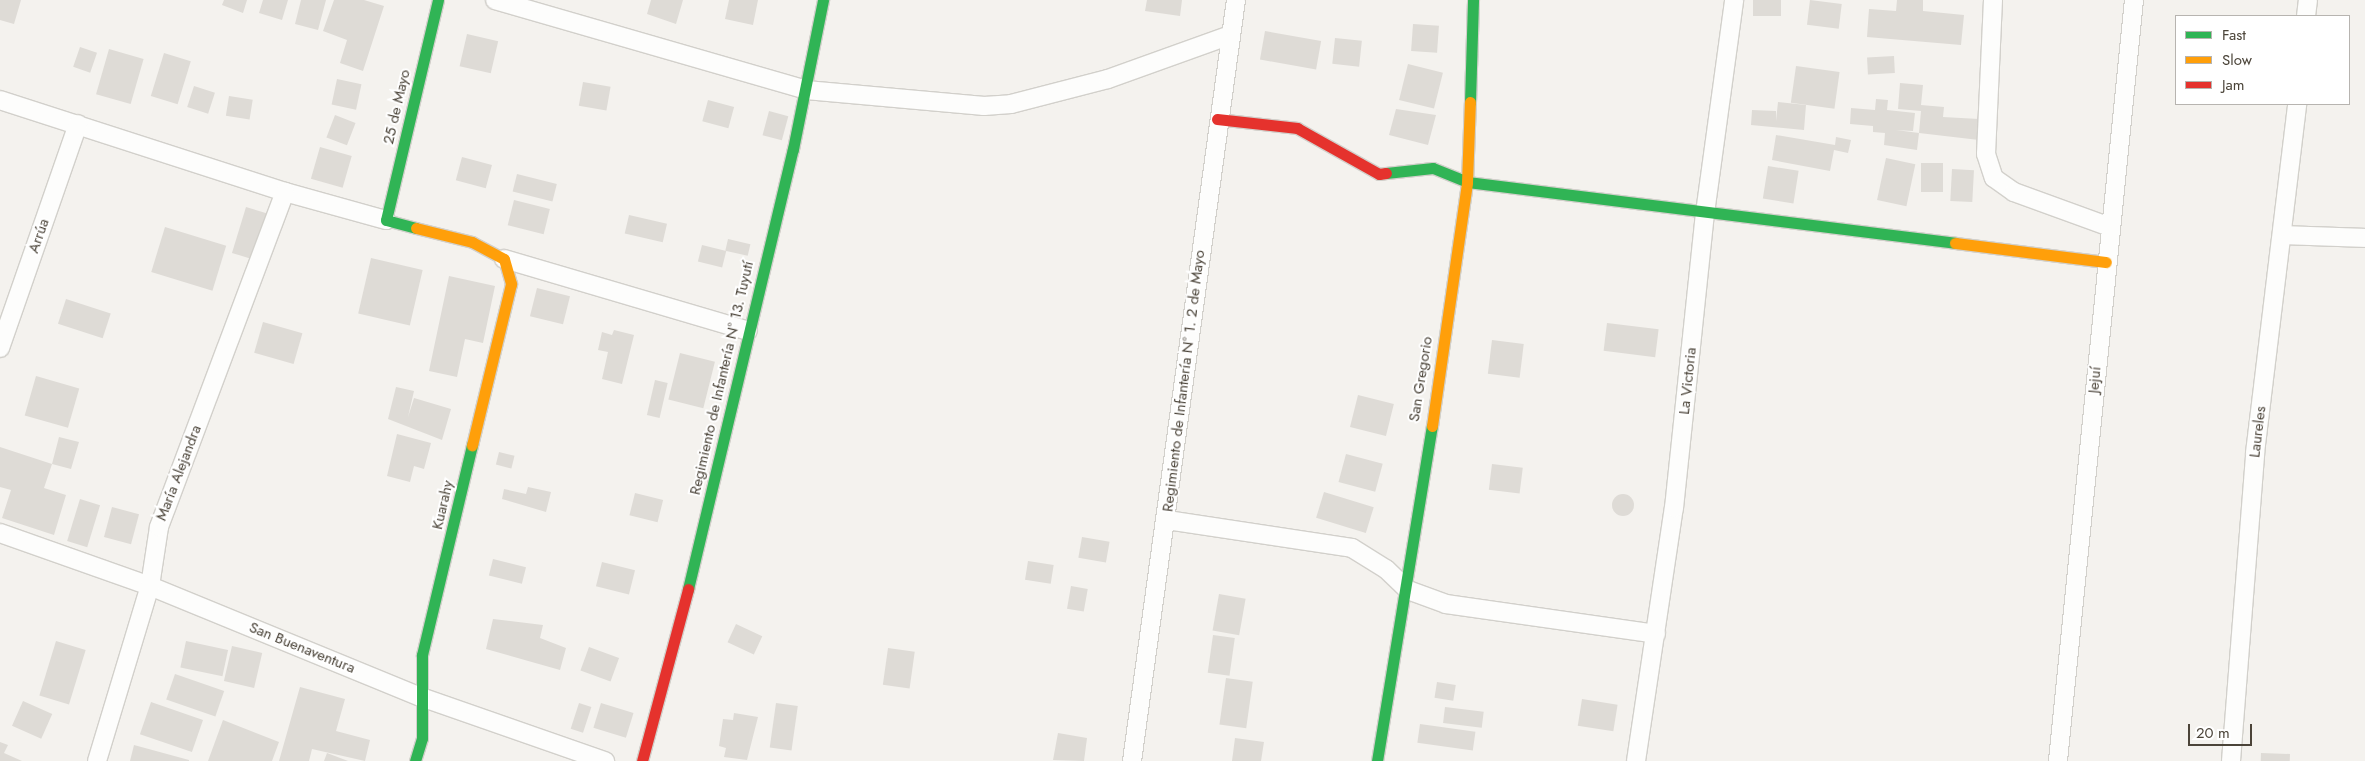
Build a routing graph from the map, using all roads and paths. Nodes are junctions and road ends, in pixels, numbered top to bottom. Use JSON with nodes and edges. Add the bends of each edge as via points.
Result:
{"nodes":[{"id":1,"x":438,"y":0,"type":"edge"},
{"id":2,"x":495,"y":0,"type":"edge"},
{"id":3,"x":823,"y":0,"type":"edge"},
{"id":4,"x":1236,"y":0,"type":"edge"},
{"id":5,"x":1473,"y":0,"type":"edge"},
{"id":6,"x":1734,"y":0,"type":"edge"},
{"id":7,"x":1992,"y":0,"type":"edge"},
{"id":8,"x":2134,"y":0,"type":"edge"},
{"id":9,"x":2308,"y":0,"type":"edge"},
{"id":10,"x":2306,"y":15,"type":"edge"},
{"id":11,"x":1230,"y":35,"type":"junction"},
{"id":12,"x":806,"y":90,"type":"junction"},
{"id":13,"x":0,"y":100,"type":"edge"},
{"id":14,"x":2297,"y":105,"type":"edge"},
{"id":15,"x":1217,"y":119,"type":"junction"},
{"id":16,"x":78,"y":124,"type":"junction"},
{"id":17,"x":1467,"y":182,"type":"junction"},
{"id":18,"x":285,"y":192,"type":"junction"},
{"id":19,"x":1704,"y":213,"type":"junction"},
{"id":20,"x":386,"y":220,"type":"junction"},
{"id":21,"x":2110,"y":227,"type":"junction"},
{"id":22,"x":2283,"y":235,"type":"junction"},
{"id":23,"x":2365,"y":238,"type":"edge"},
{"id":24,"x":504,"y":259,"type":"junction"},
{"id":25,"x":2106,"y":262,"type":"junction"},
{"id":26,"x":748,"y":330,"type":"junction"},
{"id":27,"x":0,"y":348,"type":"edge"},
{"id":28,"x":1167,"y":520,"type":"junction"},
{"id":29,"x":0,"y":533,"type":"edge"},
{"id":30,"x":150,"y":586,"type":"junction"},
{"id":31,"x":1408,"y":590,"type":"junction"},
{"id":32,"x":1656,"y":634,"type":"junction"},
{"id":33,"x":421,"y":697,"type":"junction"},
{"id":34,"x":97,"y":761,"type":"edge"},
{"id":35,"x":415,"y":761,"type":"edge"},
{"id":36,"x":605,"y":761,"type":"edge"},
{"id":37,"x":642,"y":761,"type":"edge"},
{"id":38,"x":1132,"y":761,"type":"edge"},
{"id":39,"x":1377,"y":761,"type":"edge"},
{"id":40,"x":1636,"y":761,"type":"edge"},
{"id":41,"x":2058,"y":761,"type":"edge"},
{"id":42,"x":2231,"y":761,"type":"edge"}],
"edges":[{"from":1,"to":20,"type":"street","name":"25 de Mayo"},
{"from":2,"to":12,"type":"street"},
{"from":3,"to":12,"type":"street","name":"Regimiento de Infantería N° 13. Tuyutí"},
{"from":4,"to":11,"type":"street","name":"Regimiento de Infantería N° 1. 2 de Mayo"},
{"from":5,"to":17,"type":"street","name":"San Gregorio"},
{"from":6,"to":19,"type":"street","name":"La Victoria"},
{"from":7,"to":21,"type":"street","via":[[1986,154],[1994,178],[2014,192]]},
{"from":8,"to":21,"type":"street","name":"Jejuí"},
{"from":9,"to":10,"type":"street"},
{"from":11,"to":12,"type":"street","via":[[1140,69],[1011,104],[984,106]]},
{"from":11,"to":15,"type":"street","name":"Regimiento de Infantería N° 1. 2 de Mayo"},
{"from":12,"to":26,"type":"street","name":"Regimiento de Infantería N° 13. Tuyutí"},
{"from":13,"to":16,"type":"street"},
{"from":14,"to":22,"type":"street","name":"Laureles"},
{"from":15,"to":17,"type":"street","via":[[1297,128],[1379,174],[1433,168]]},
{"from":15,"to":28,"type":"street","name":"Regimiento de Infantería N° 1. 2 de Mayo"},
{"from":16,"to":18,"type":"street"},
{"from":16,"to":27,"type":"street","name":"Arrúa"},
{"from":17,"to":19,"type":"street"},
{"from":17,"to":31,"type":"street","name":"San Gregorio"},
{"from":18,"to":20,"type":"street"},
{"from":18,"to":30,"type":"street","name":"María Alejandra","via":[[159,527]]},
{"from":19,"to":25,"type":"street"},
{"from":19,"to":32,"type":"street","name":"La Victoria"},
{"from":20,"to":24,"type":"street","via":[[472,242]]},
{"from":21,"to":25,"type":"street","name":"Jejuí"},
{"from":22,"to":23,"type":"street"},
{"from":22,"to":42,"type":"street","name":"Laureles","via":[[2255,453]]},
{"from":24,"to":26,"type":"street"},
{"from":24,"to":33,"type":"street","name":"Kuarahy","via":[[511,284],[422,655]]},
{"from":25,"to":41,"type":"street","name":"Jejuí"},
{"from":26,"to":37,"type":"street","name":"Regimiento de Infantería N° 13. Tuyutí","via":[[698,552]]},
{"from":28,"to":31,"type":"street","via":[[1352,548],[1386,569]]},
{"from":28,"to":38,"type":"street","name":"Regimiento de Infantería N° 1. 2 de Mayo","via":[[1141,676]]},
{"from":29,"to":30,"type":"street","name":"San Buenaventura"},
{"from":30,"to":33,"type":"street","name":"San Buenaventura"},
{"from":30,"to":34,"type":"street","name":"María Alejandra"},
{"from":31,"to":32,"type":"street","via":[[1446,604]]},
{"from":31,"to":39,"type":"street","name":"San Gregorio"},
{"from":32,"to":40,"type":"street","name":"La Victoria"},
{"from":33,"to":35,"type":"street","name":"Kuarahy","via":[[422,738]]},
{"from":33,"to":36,"type":"street","name":"San Buenaventura"}]}
